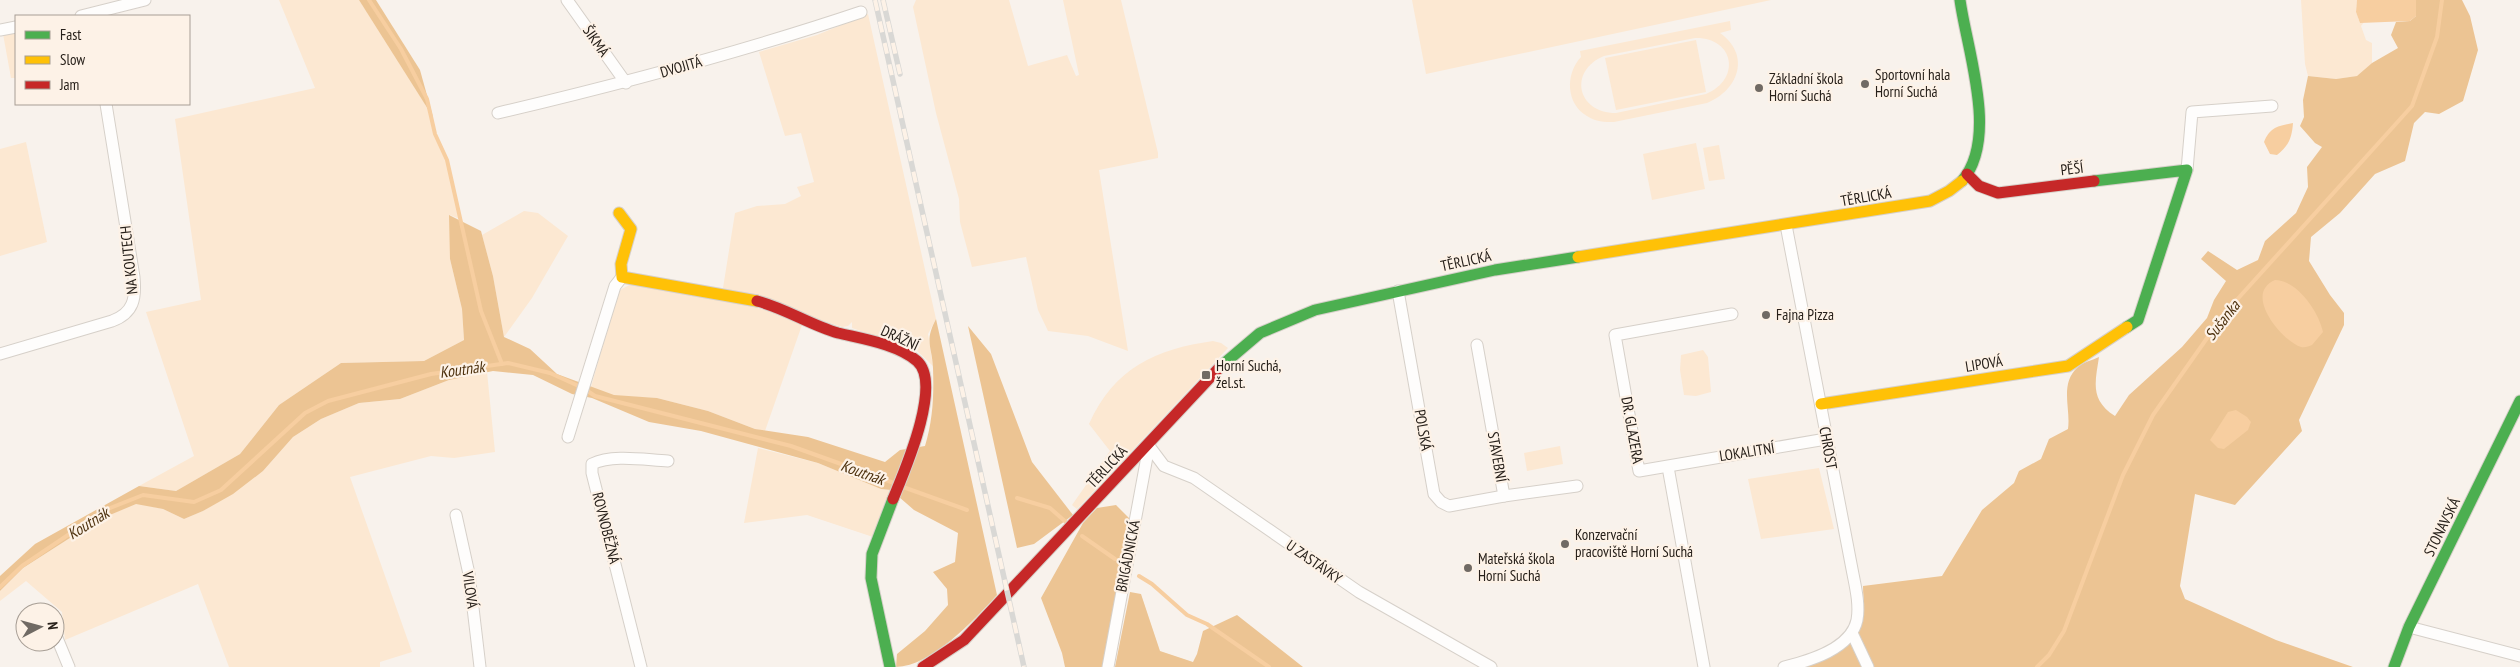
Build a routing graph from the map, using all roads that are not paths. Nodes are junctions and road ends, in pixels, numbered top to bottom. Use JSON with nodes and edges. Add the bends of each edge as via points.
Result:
{"nodes":[{"id":1,"x":145,"y":0,"type":"edge"},
{"id":2,"x":567,"y":0,"type":"edge"},
{"id":3,"x":1960,"y":0,"type":"edge"},
{"id":4,"x":861,"y":12,"type":"dead end"},
{"id":5,"x":91,"y":15,"type":"edge"},
{"id":6,"x":15,"y":27,"type":"edge"},
{"id":7,"x":0,"y":30,"type":"edge"},
{"id":8,"x":626,"y":83,"type":"junction"},
{"id":9,"x":106,"y":105,"type":"edge"},
{"id":10,"x":2272,"y":106,"type":"dead end"},
{"id":11,"x":498,"y":113,"type":"dead end"},
{"id":12,"x":2187,"y":170,"type":"junction"},
{"id":13,"x":1967,"y":174,"type":"junction"},
{"id":14,"x":619,"y":214,"type":"dead end"},
{"id":15,"x":1786,"y":225,"type":"junction"},
{"id":16,"x":622,"y":277,"type":"junction"},
{"id":17,"x":1398,"y":291,"type":"junction"},
{"id":18,"x":1732,"y":314,"type":"dead end"},
{"id":19,"x":1476,"y":345,"type":"dead end"},
{"id":20,"x":0,"y":354,"type":"edge"},
{"id":21,"x":2520,"y":401,"type":"edge"},
{"id":22,"x":1821,"y":404,"type":"junction"},
{"id":23,"x":568,"y":437,"type":"dead end"},
{"id":24,"x":1826,"y":439,"type":"junction"},
{"id":25,"x":1148,"y":446,"type":"junction"},
{"id":26,"x":668,"y":461,"type":"dead end"},
{"id":27,"x":1668,"y":467,"type":"junction"},
{"id":28,"x":1577,"y":486,"type":"dead end"},
{"id":29,"x":1504,"y":496,"type":"junction"},
{"id":30,"x":456,"y":514,"type":"dead end"},
{"id":31,"x":2409,"y":627,"type":"junction"},
{"id":32,"x":1852,"y":632,"type":"junction"},
{"id":33,"x":62,"y":652,"type":"edge"},
{"id":34,"x":2520,"y":656,"type":"edge"},
{"id":35,"x":69,"y":667,"type":"edge"},
{"id":36,"x":480,"y":667,"type":"edge"},
{"id":37,"x":641,"y":667,"type":"edge"},
{"id":38,"x":890,"y":667,"type":"edge"},
{"id":39,"x":923,"y":667,"type":"edge"},
{"id":40,"x":1108,"y":667,"type":"edge"},
{"id":41,"x":1491,"y":667,"type":"edge"},
{"id":42,"x":1704,"y":667,"type":"edge"},
{"id":43,"x":1784,"y":667,"type":"edge"},
{"id":44,"x":1868,"y":667,"type":"edge"},
{"id":45,"x":2394,"y":667,"type":"edge"}],
"edges":[{"from":1,"to":5,"type":"street"},
{"from":2,"to":8,"type":"street","name":"ŠIKMÁ"},
{"from":3,"to":13,"type":"main road","name":"TĚRLICKÁ","via":[[1982,130],[1976,159]]},
{"from":4,"to":8,"type":"street","name":"DVOJITÁ"},
{"from":6,"to":7,"type":"street"},
{"from":8,"to":11,"type":"street","name":"DVOJITÁ"},
{"from":9,"to":20,"type":"street","name":"NA KOUTECH","via":[[135,298],[126,314],[112,321]]},
{"from":10,"to":12,"type":"street","via":[[2192,112]]},
{"from":12,"to":13,"type":"main road","name":"PĚŠÍ","via":[[1998,193],[1979,186]]},
{"from":12,"to":22,"type":"main road","name":"LIPOVÁ","via":[[2138,320],[2068,366]]},
{"from":13,"to":15,"type":"main road","name":"TĚRLICKÁ","via":[[1947,194],[1930,201]]},
{"from":14,"to":16,"type":"main road","via":[[631,228],[621,264]]},
{"from":15,"to":17,"type":"main road","name":"TĚRLICKÁ","via":[[1495,270]]},
{"from":15,"to":22,"type":"street","name":"CHROST"},
{"from":16,"to":23,"type":"street","via":[[615,286]]},
{"from":16,"to":38,"type":"main road","name":"DRÁŽNÍ","via":[[736,295],[766,303],[836,332],[904,353],[918,362],[925,374],[926,394],[913,448],[872,554],[871,578]]},
{"from":17,"to":25,"type":"main road","name":"TĚRLICKÁ","via":[[1315,310],[1260,333],[1212,376]]},
{"from":17,"to":29,"type":"street","name":"POLSKÁ","via":[[1434,494],[1449,506]]},
{"from":18,"to":27,"type":"street","name":"DR. GLAZERA","via":[[1615,335],[1639,472]]},
{"from":19,"to":29,"type":"street","name":"STAVEBNÍ"},
{"from":21,"to":31,"type":"main road","name":"STONAVSKÁ"},
{"from":22,"to":24,"type":"street","name":"CHROST"},
{"from":24,"to":27,"type":"street","name":"LOKALITNÍ"},
{"from":24,"to":32,"type":"street","name":"CHROST","via":[[1857,599],[1857,619]]},
{"from":25,"to":39,"type":"main road","name":"TĚRLICKÁ","via":[[964,640]]},
{"from":25,"to":40,"type":"street","name":"BRIGÁDNICKÁ"},
{"from":25,"to":41,"type":"street","name":"U ZASTÁVKY","via":[[1164,466],[1194,478],[1358,592]]},
{"from":26,"to":37,"type":"street","name":"ROVNOBĚŽNÁ","via":[[622,459],[592,464]]},
{"from":27,"to":42,"type":"street","name":"DR. GLAZERA"},
{"from":28,"to":29,"type":"street","name":"STAVEBNÍ"},
{"from":30,"to":36,"type":"street","name":"VILOVÁ","via":[[468,574]]},
{"from":31,"to":34,"type":"street"},
{"from":31,"to":45,"type":"main road","name":"STONAVSKÁ"},
{"from":32,"to":43,"type":"street","via":[[1844,642],[1826,652]]},
{"from":32,"to":44,"type":"street"},
{"from":33,"to":35,"type":"street"}]}
